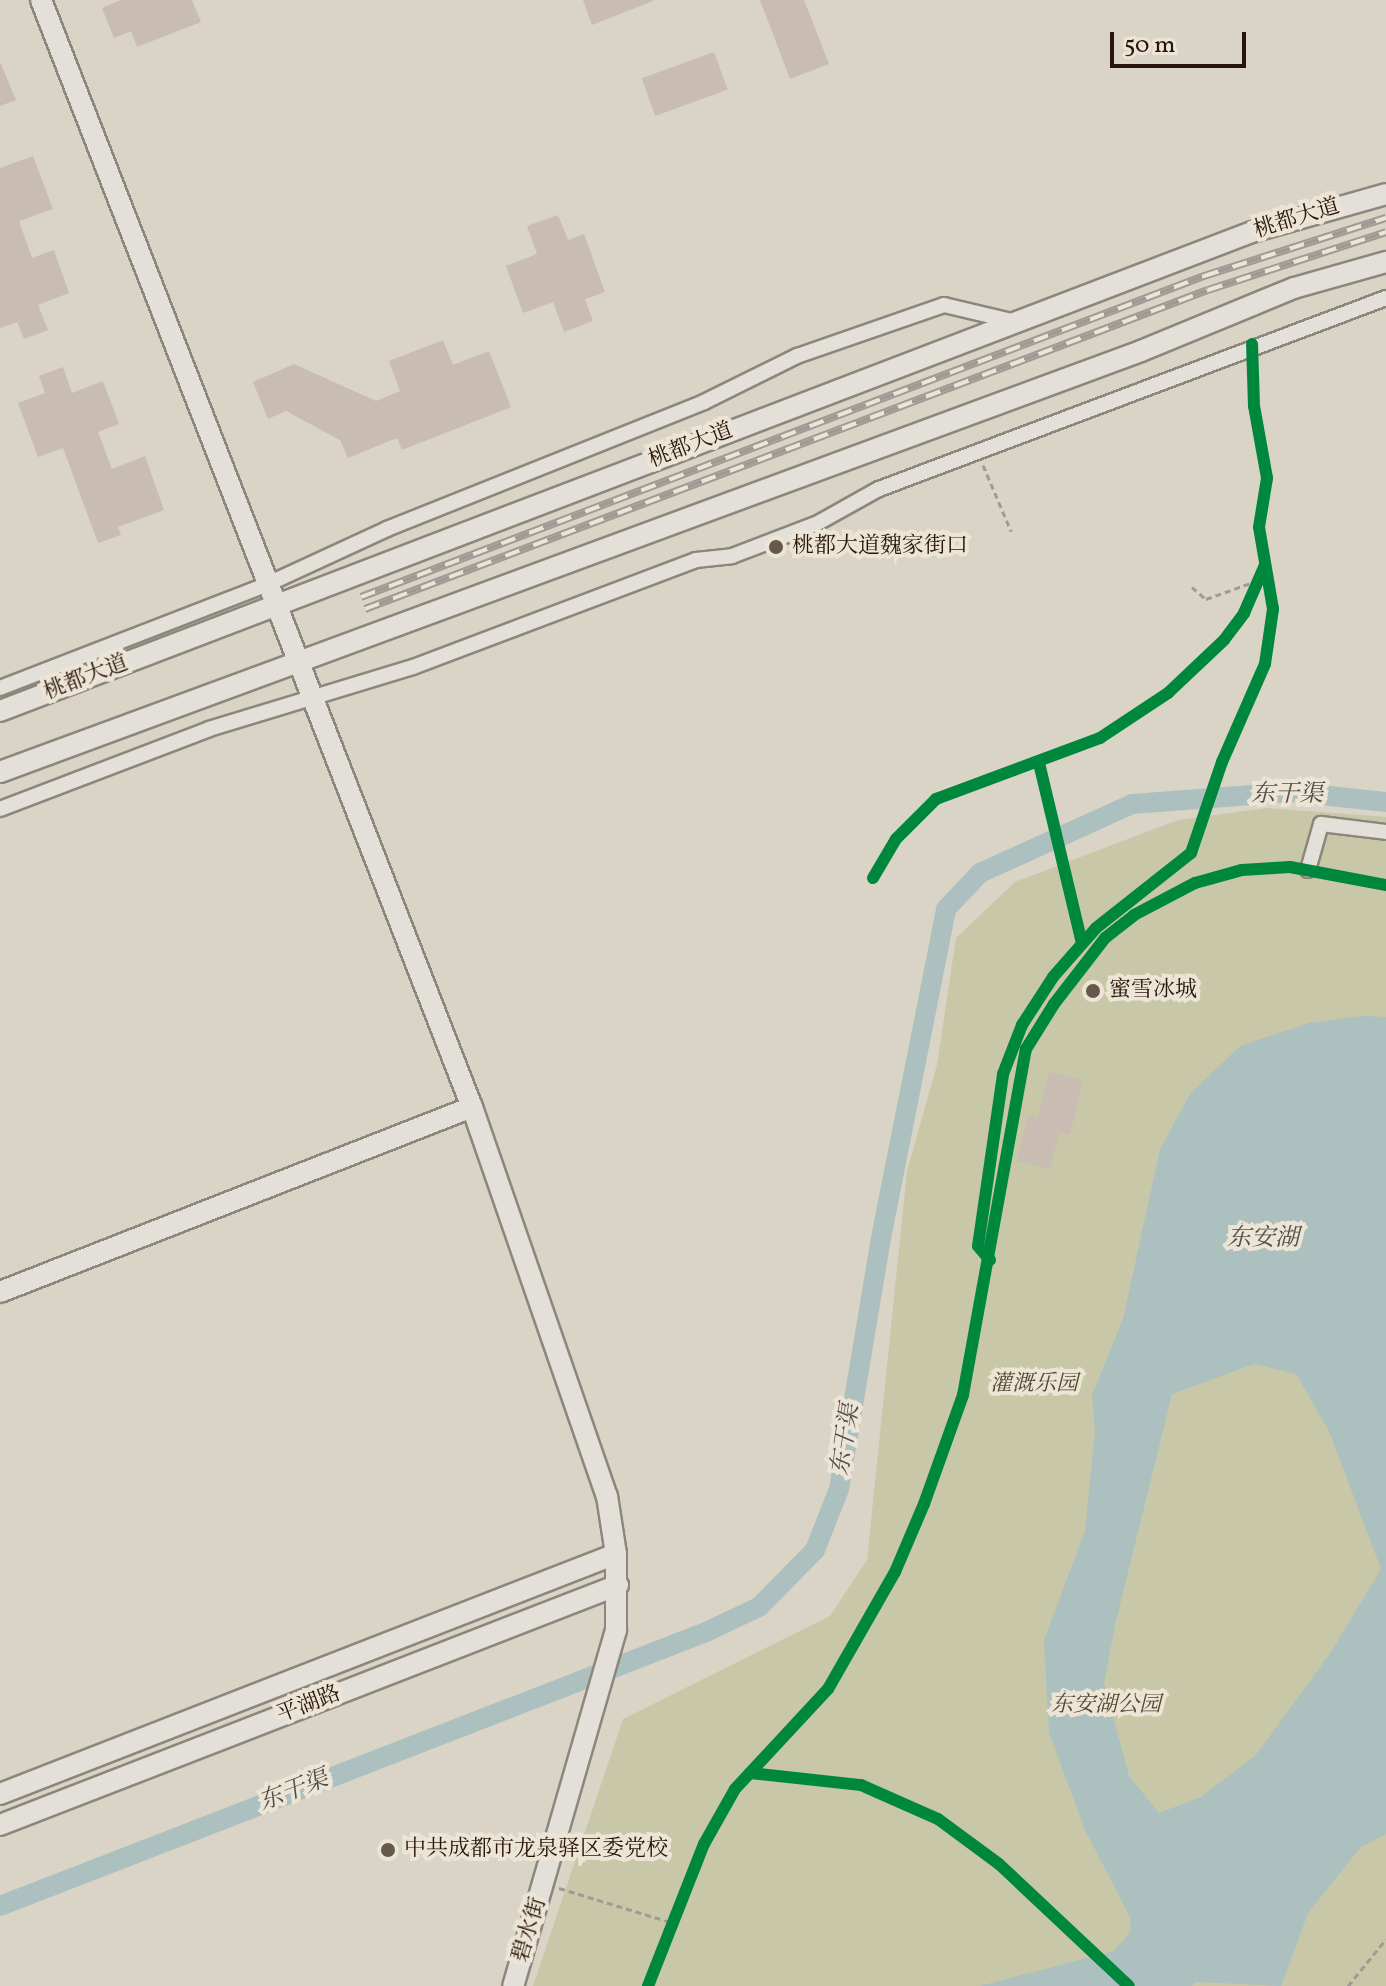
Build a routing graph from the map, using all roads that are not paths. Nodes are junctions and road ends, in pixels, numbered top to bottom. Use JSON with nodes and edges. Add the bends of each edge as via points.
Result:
{"nodes":[{"id":1,"x":41,"y":0,"type":"edge"},
{"id":2,"x":1386,"y":194,"type":"edge"},
{"id":3,"x":1386,"y":262,"type":"edge"},
{"id":4,"x":1386,"y":298,"type":"edge"},
{"id":5,"x":1017,"y":322,"type":"junction"},
{"id":6,"x":268,"y":584,"type":"junction"},
{"id":7,"x":277,"y":604,"type":"junction"},
{"id":8,"x":300,"y":664,"type":"junction"},
{"id":9,"x":0,"y":688,"type":"edge"},
{"id":10,"x":312,"y":695,"type":"junction"},
{"id":11,"x":0,"y":711,"type":"edge"},
{"id":12,"x":0,"y":772,"type":"edge"},
{"id":13,"x":0,"y":809,"type":"edge"},
{"id":14,"x":1386,"y":832,"type":"edge"},
{"id":15,"x":1308,"y":870,"type":"dead end"},
{"id":16,"x":472,"y":1107,"type":"junction"},
{"id":17,"x":0,"y":1292,"type":"edge"},
{"id":18,"x":616,"y":1554,"type":"junction"},
{"id":19,"x":618,"y":1585,"type":"junction"},
{"id":20,"x":0,"y":1794,"type":"edge"},
{"id":21,"x":0,"y":1825,"type":"edge"},
{"id":22,"x":513,"y":1986,"type":"edge"}],
"edges":[{"from":1,"to":6,"type":"street","name":"碧水街"},
{"from":2,"to":5,"type":"street","name":"桃都大道","via":[[1252,232]]},
{"from":3,"to":8,"type":"street","via":[[1294,288],[1141,351]]},
{"from":4,"to":10,"type":"street","via":[[977,451],[732,556],[696,560],[413,667]]},
{"from":5,"to":6,"type":"street","via":[[944,305],[885,325],[797,356],[704,402],[387,529]]},
{"from":5,"to":7,"type":"street","name":"桃都大道"},
{"from":6,"to":7,"type":"street","name":"碧水街"},
{"from":6,"to":9,"type":"street"},
{"from":7,"to":8,"type":"street","name":"碧水街"},
{"from":7,"to":11,"type":"street","name":"桃都大道"},
{"from":8,"to":10,"type":"street","name":"碧水街"},
{"from":8,"to":12,"type":"street"},
{"from":10,"to":13,"type":"street"},
{"from":10,"to":16,"type":"street","name":"碧水街"},
{"from":14,"to":15,"type":"street","via":[[1321,824]]},
{"from":16,"to":17,"type":"street"},
{"from":16,"to":18,"type":"street","name":"碧水街","via":[[607,1496]]},
{"from":18,"to":19,"type":"street","name":"碧水街"},
{"from":18,"to":20,"type":"street","name":"平湖路"},
{"from":19,"to":21,"type":"street","name":"平湖路"},
{"from":19,"to":22,"type":"street","name":"碧水街","via":[[616,1630]]}]}
